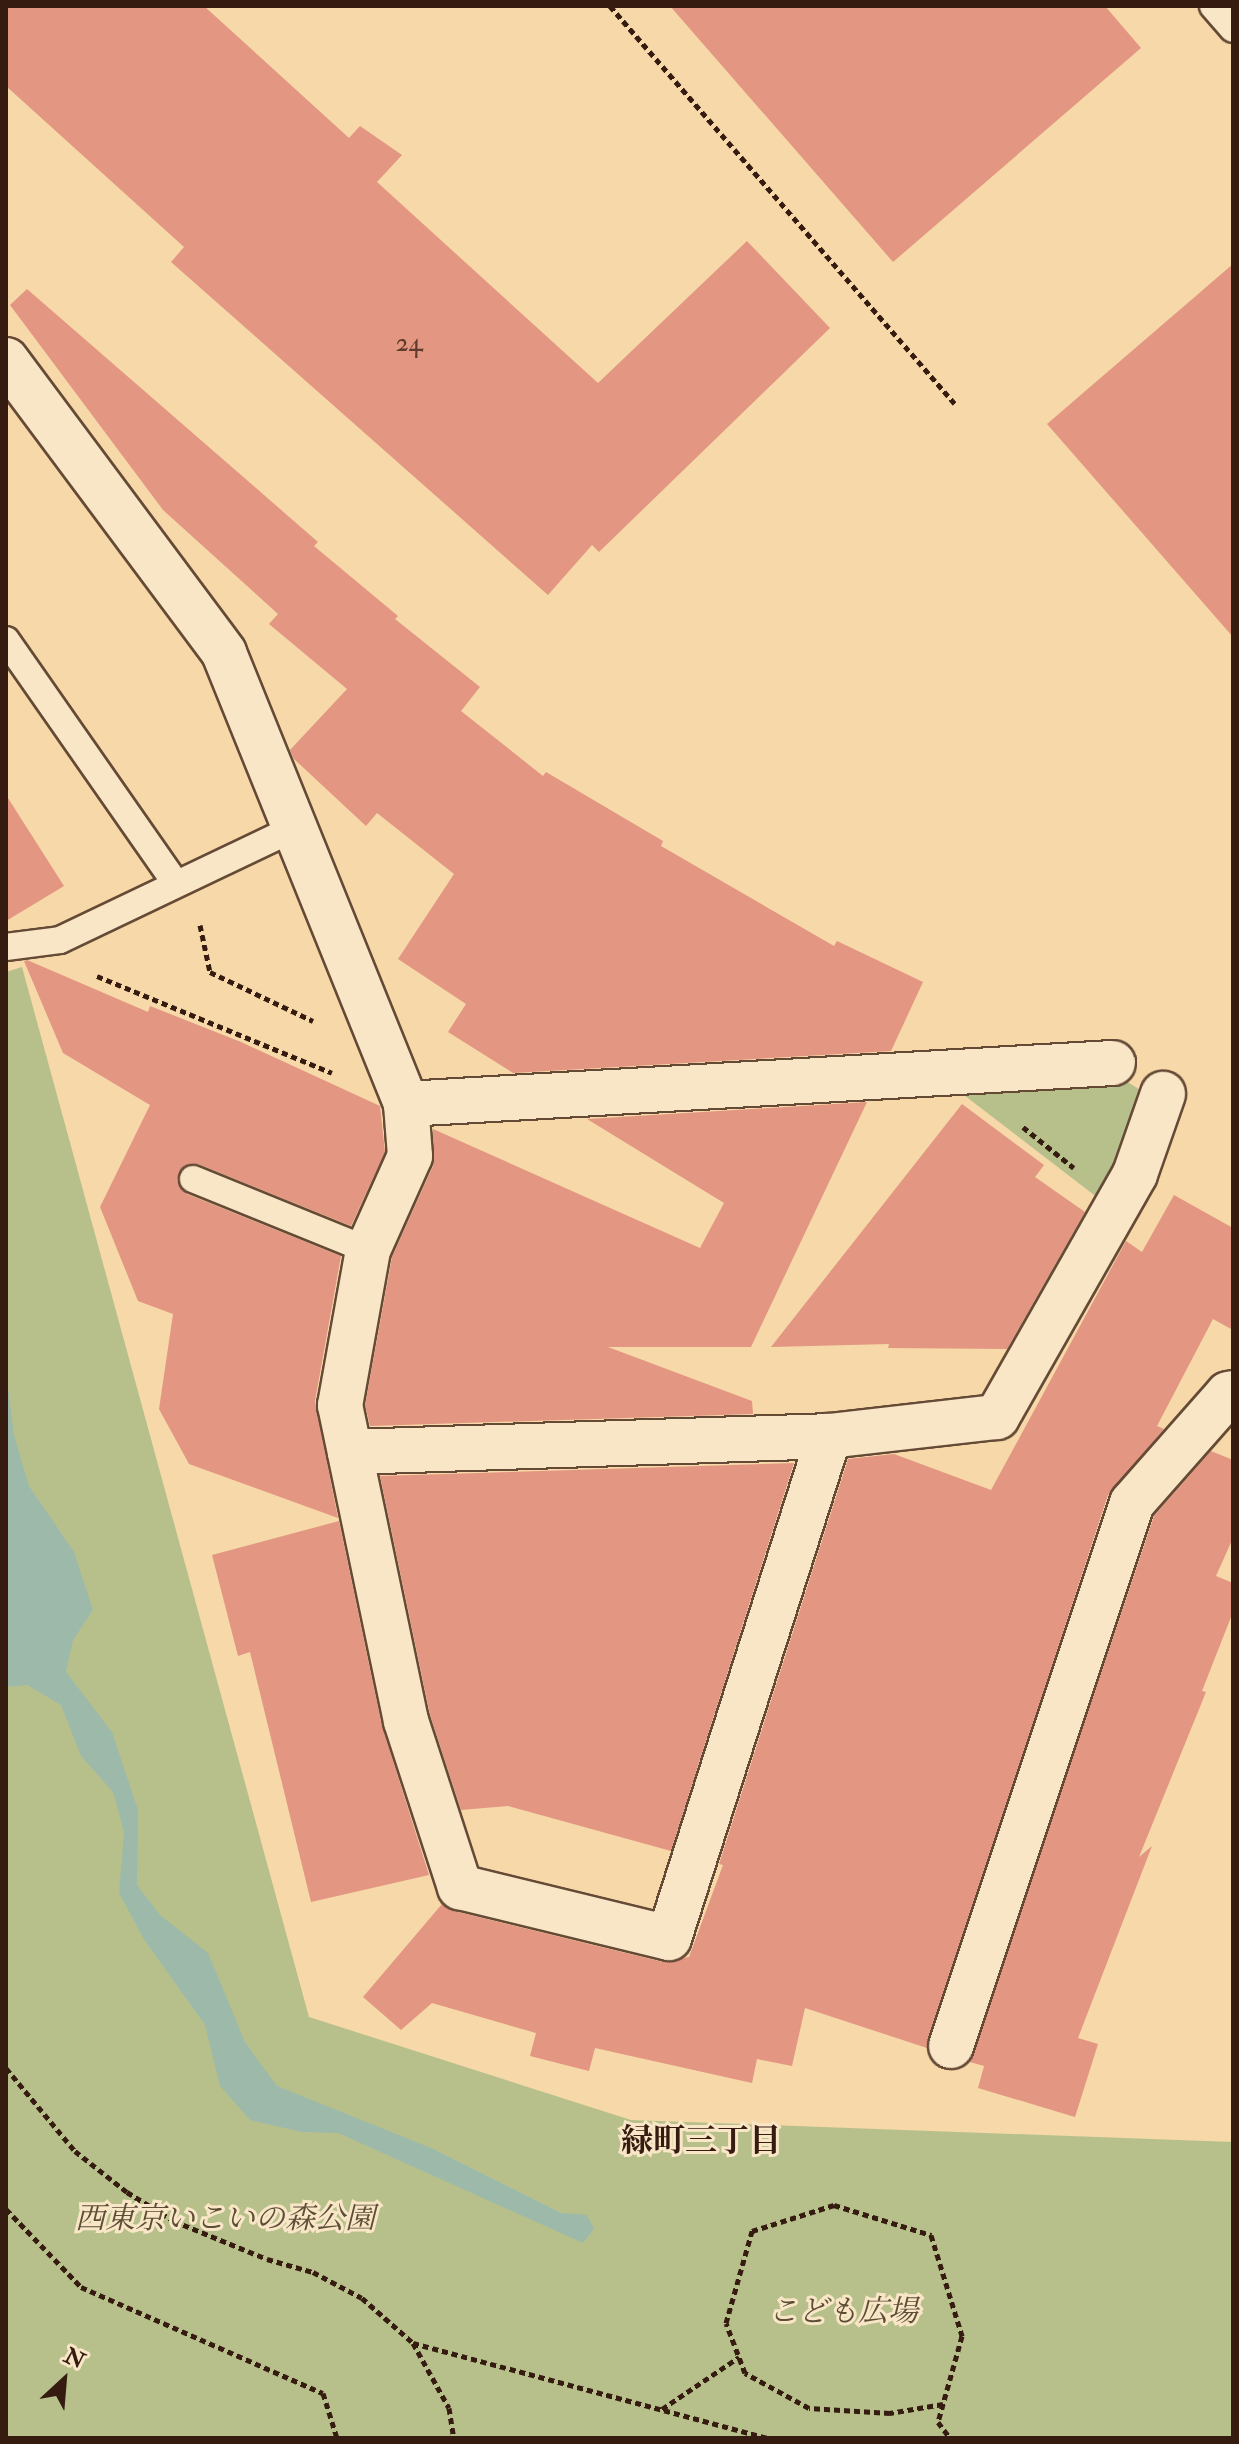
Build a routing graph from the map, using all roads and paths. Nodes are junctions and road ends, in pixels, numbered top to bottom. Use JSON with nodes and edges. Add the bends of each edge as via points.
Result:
{"nodes":[{"id":1,"x":610,"y":6,"type":"edge"},
{"id":2,"x":1213,"y":6,"type":"edge"},
{"id":3,"x":1233,"y":29,"type":"edge"},
{"id":4,"x":6,"y":360,"type":"edge"},
{"id":5,"x":955,"y":404,"type":"dead end"},
{"id":6,"x":6,"y":640,"type":"edge"},
{"id":7,"x":295,"y":828,"type":"junction"},
{"id":8,"x":184,"y":881,"type":"junction"},
{"id":9,"x":14,"y":946,"type":"edge"},
{"id":10,"x":380,"y":1037,"type":"junction"},
{"id":11,"x":1113,"y":1063,"type":"dead end"},
{"id":12,"x":955,"y":1072,"type":"junction"},
{"id":13,"x":1163,"y":1094,"type":"dead end"},
{"id":14,"x":406,"y":1104,"type":"junction"},
{"id":15,"x":193,"y":1179,"type":"dead end"},
{"id":16,"x":1119,"y":1203,"type":"junction"},
{"id":17,"x":368,"y":1250,"type":"junction"},
{"id":18,"x":1233,"y":1393,"type":"edge"},
{"id":19,"x":829,"y":1436,"type":"junction"},
{"id":20,"x":350,"y":1452,"type":"junction"},
{"id":21,"x":951,"y":2046,"type":"dead end"},
{"id":22,"x":6,"y":2068,"type":"edge"},
{"id":23,"x":6,"y":2209,"type":"edge"},
{"id":24,"x":413,"y":2343,"type":"junction"},
{"id":25,"x":739,"y":2357,"type":"junction"},
{"id":26,"x":943,"y":2404,"type":"junction"},
{"id":27,"x":662,"y":2409,"type":"junction"},
{"id":28,"x":337,"y":2438,"type":"edge"},
{"id":29,"x":454,"y":2438,"type":"edge"},
{"id":30,"x":768,"y":2438,"type":"edge"},
{"id":31,"x":950,"y":2438,"type":"edge"}],
"edges":[{"from":1,"to":5,"type":"path"},
{"from":2,"to":3,"type":"lane"},
{"from":4,"to":7,"type":"street","via":[[224,653]]},
{"from":6,"to":8,"type":"lane"},
{"from":7,"to":8,"type":"lane"},
{"from":7,"to":10,"type":"street"},
{"from":8,"to":9,"type":"lane","via":[[60,940]]},
{"from":8,"to":10,"type":"path","via":[[210,972],[303,1019]]},
{"from":9,"to":14,"type":"path"},
{"from":10,"to":14,"type":"street"},
{"from":11,"to":12,"type":"street"},
{"from":12,"to":14,"type":"street"},
{"from":12,"to":16,"type":"path"},
{"from":13,"to":16,"type":"street"},
{"from":14,"to":17,"type":"street","via":[[410,1156]]},
{"from":15,"to":17,"type":"lane"},
{"from":16,"to":19,"type":"street","via":[[997,1417]]},
{"from":17,"to":20,"type":"street","via":[[340,1405]]},
{"from":18,"to":21,"type":"street","via":[[1132,1503]]},
{"from":19,"to":20,"type":"street"},
{"from":19,"to":20,"type":"street","via":[[669,1938],[460,1887],[406,1721]]},
{"from":22,"to":24,"type":"path","via":[[75,2151],[127,2192],[174,2221],[325,2278],[362,2298]]},
{"from":23,"to":28,"type":"path","via":[[81,2287],[323,2393]]},
{"from":24,"to":27,"type":"path"},
{"from":24,"to":29,"type":"path","via":[[449,2408]]},
{"from":25,"to":26,"type":"path","via":[[745,2373],[809,2408],[890,2413]]},
{"from":25,"to":26,"type":"path","via":[[726,2323],[752,2231],[834,2205],[931,2235],[962,2336]]},
{"from":25,"to":27,"type":"path"},
{"from":26,"to":31,"type":"path","via":[[938,2422]]},
{"from":27,"to":30,"type":"path"}]}
